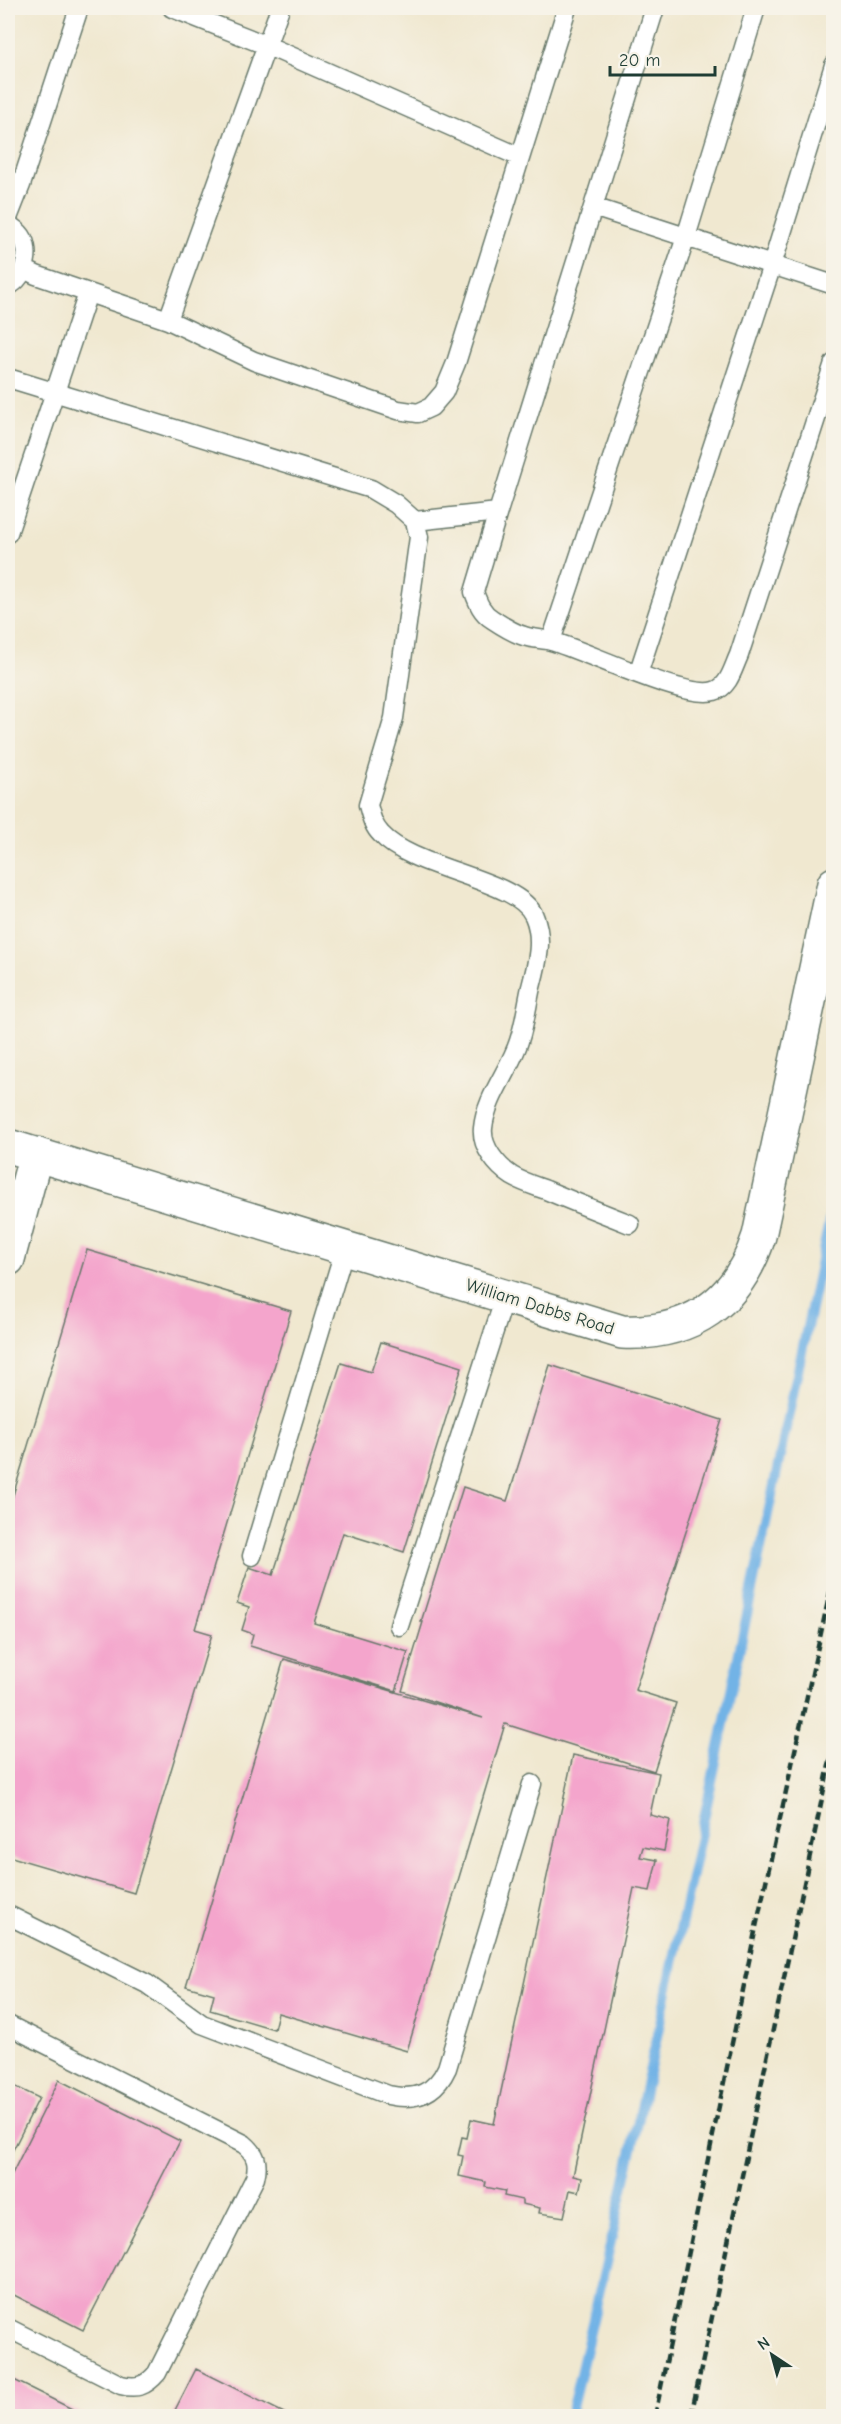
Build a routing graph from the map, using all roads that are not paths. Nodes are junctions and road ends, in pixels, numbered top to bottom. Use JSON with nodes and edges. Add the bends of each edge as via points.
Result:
{"nodes":[{"id":1,"x":79,"y":8,"type":"edge"},
{"id":2,"x":172,"y":8,"type":"edge"},
{"id":3,"x":280,"y":8,"type":"edge"},
{"id":4,"x":567,"y":8,"type":"edge"},
{"id":5,"x":655,"y":8,"type":"edge"},
{"id":6,"x":756,"y":8,"type":"edge"},
{"id":7,"x":268,"y":46,"type":"junction"},
{"id":8,"x":834,"y":65,"type":"edge"},
{"id":9,"x":520,"y":157,"type":"junction"},
{"id":10,"x":593,"y":207,"type":"junction"},
{"id":11,"x":8,"y":218,"type":"edge"},
{"id":12,"x":8,"y":224,"type":"edge"},
{"id":13,"x":686,"y":237,"type":"junction"},
{"id":14,"x":772,"y":265,"type":"junction"},
{"id":15,"x":24,"y":269,"type":"junction"},
{"id":16,"x":834,"y":285,"type":"edge"},
{"id":17,"x":8,"y":286,"type":"edge"},
{"id":18,"x":88,"y":293,"type":"junction"},
{"id":19,"x":168,"y":320,"type":"junction"},
{"id":20,"x":834,"y":363,"type":"edge"},
{"id":21,"x":8,"y":378,"type":"edge"},
{"id":22,"x":55,"y":393,"type":"junction"},
{"id":23,"x":498,"y":512,"type":"junction"},
{"id":24,"x":415,"y":521,"type":"junction"},
{"id":25,"x":8,"y":533,"type":"edge"},
{"id":26,"x":551,"y":641,"type":"junction"},
{"id":27,"x":638,"y":674,"type":"junction"},
{"id":28,"x":834,"y":884,"type":"edge"},
{"id":29,"x":22,"y":1150,"type":"edge"},
{"id":30,"x":630,"y":1224,"type":"dead end"},
{"id":31,"x":345,"y":1248,"type":"junction"},
{"id":32,"x":8,"y":1259,"type":"edge"},
{"id":33,"x":505,"y":1297,"type":"junction"},
{"id":34,"x":252,"y":1556,"type":"dead end"},
{"id":35,"x":399,"y":1626,"type":"dead end"},
{"id":36,"x":532,"y":1784,"type":"dead end"},
{"id":37,"x":8,"y":1915,"type":"edge"},
{"id":38,"x":8,"y":2025,"type":"edge"},
{"id":39,"x":8,"y":2328,"type":"edge"}],
"edges":[{"from":1,"to":11,"type":"lane"},
{"from":2,"to":7,"type":"lane"},
{"from":3,"to":7,"type":"lane"},
{"from":4,"to":9,"type":"lane"},
{"from":5,"to":10,"type":"lane"},
{"from":6,"to":13,"type":"lane"},
{"from":7,"to":9,"type":"lane"},
{"from":7,"to":19,"type":"lane"},
{"from":8,"to":14,"type":"lane"},
{"from":9,"to":19,"type":"lane","via":[[456,363],[444,392],[418,413],[380,406],[254,361]]},
{"from":10,"to":13,"type":"lane"},
{"from":10,"to":23,"type":"lane"},
{"from":12,"to":15,"type":"lane","via":[[21,234],[27,250]]},
{"from":13,"to":14,"type":"lane"},
{"from":13,"to":26,"type":"lane"},
{"from":14,"to":16,"type":"lane"},
{"from":14,"to":27,"type":"lane"},
{"from":15,"to":17,"type":"lane"},
{"from":15,"to":18,"type":"lane"},
{"from":18,"to":19,"type":"lane"},
{"from":18,"to":22,"type":"lane"},
{"from":20,"to":27,"type":"lane","via":[[728,681],[712,692],[698,692]]},
{"from":21,"to":22,"type":"lane"},
{"from":22,"to":24,"type":"lane","via":[[371,489]]},
{"from":22,"to":25,"type":"lane"},
{"from":23,"to":24,"type":"lane"},
{"from":23,"to":26,"type":"lane","via":[[474,592],[489,618],[524,636]]},
{"from":24,"to":30,"type":"lane","via":[[419,537],[394,718],[368,806],[384,837],[408,854],[500,888],[529,907],[538,933],[538,956],[519,1041],[487,1111],[483,1142],[490,1155],[513,1176]]},
{"from":26,"to":27,"type":"lane"},
{"from":28,"to":33,"type":"street","name":"William Dabbs Road","via":[[759,1236],[741,1278],[727,1295],[694,1319],[677,1327],[641,1333],[622,1332]]},
{"from":29,"to":31,"type":"street","name":"William Dabbs Road"},
{"from":29,"to":32,"type":"street"},
{"from":31,"to":33,"type":"street","name":"William Dabbs Road"},
{"from":31,"to":34,"type":"lane"},
{"from":33,"to":35,"type":"lane"},
{"from":36,"to":37,"type":"lane","via":[[447,2068],[434,2088],[412,2098],[388,2095],[202,2024],[147,1984]]},
{"from":38,"to":39,"type":"lane","via":[[244,2144],[256,2159],[258,2169],[150,2381],[131,2388],[121,2385]]}]}
